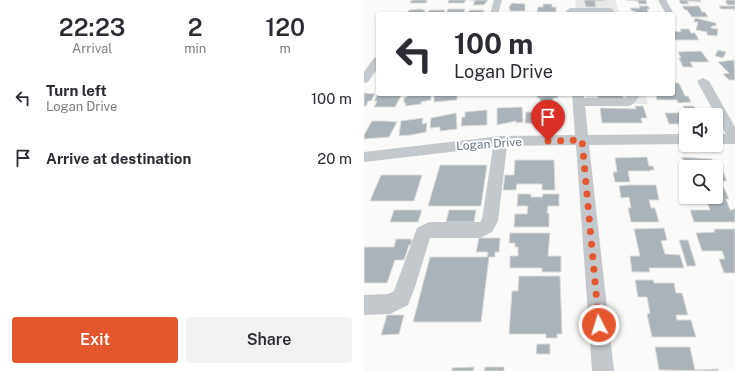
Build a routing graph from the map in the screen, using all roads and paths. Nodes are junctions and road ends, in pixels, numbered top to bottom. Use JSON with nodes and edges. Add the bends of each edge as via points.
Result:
{"nodes":[{"id":1,"x":498,"y":0,"type":"edge"},
{"id":2,"x":569,"y":0,"type":"edge"},
{"id":3,"x":662,"y":0,"type":"edge"},
{"id":4,"x":610,"y":7,"type":"edge"},
{"id":5,"x":495,"y":12,"type":"edge"},
{"id":6,"x":570,"y":12,"type":"edge"},
{"id":7,"x":669,"y":12,"type":"edge"},
{"id":8,"x":376,"y":63,"type":"edge"},
{"id":9,"x":364,"y":80,"type":"edge"},
{"id":10,"x":376,"y":81,"type":"edge"},
{"id":11,"x":703,"y":81,"type":"dead end"},
{"id":12,"x":633,"y":96,"type":"edge"},
{"id":13,"x":578,"y":98,"type":"edge"},
{"id":14,"x":679,"y":139,"type":"edge"},
{"id":15,"x":723,"y":139,"type":"edge"},
{"id":16,"x":735,"y":139,"type":"edge"},
{"id":17,"x":582,"y":140,"type":"junction"},
{"id":18,"x":501,"y":141,"type":"junction"},
{"id":19,"x":364,"y":157,"type":"edge"},
{"id":20,"x":364,"y":305,"type":"edge"},
{"id":21,"x":603,"y":371,"type":"edge"}],
"edges":[{"from":1,"to":5,"type":"street"},
{"from":2,"to":6,"type":"street"},
{"from":3,"to":7,"type":"street"},
{"from":4,"to":6,"type":"street","via":[[610,11]]},
{"from":8,"to":9,"type":"street"},
{"from":9,"to":10,"type":"street"},
{"from":11,"to":16,"type":"street"},
{"from":12,"to":13,"type":"street","via":[[629,102]]},
{"from":13,"to":17,"type":"street"},
{"from":14,"to":17,"type":"street","name":"Logan Drive"},
{"from":15,"to":16,"type":"street"},
{"from":17,"to":18,"type":"street","name":"Logan Drive"},
{"from":17,"to":21,"type":"street"},
{"from":18,"to":19,"type":"street","name":"Logan Drive"},
{"from":18,"to":20,"type":"street","via":[[490,221],[486,227],[480,230],[429,230],[423,233],[401,298],[390,304]]}]}
